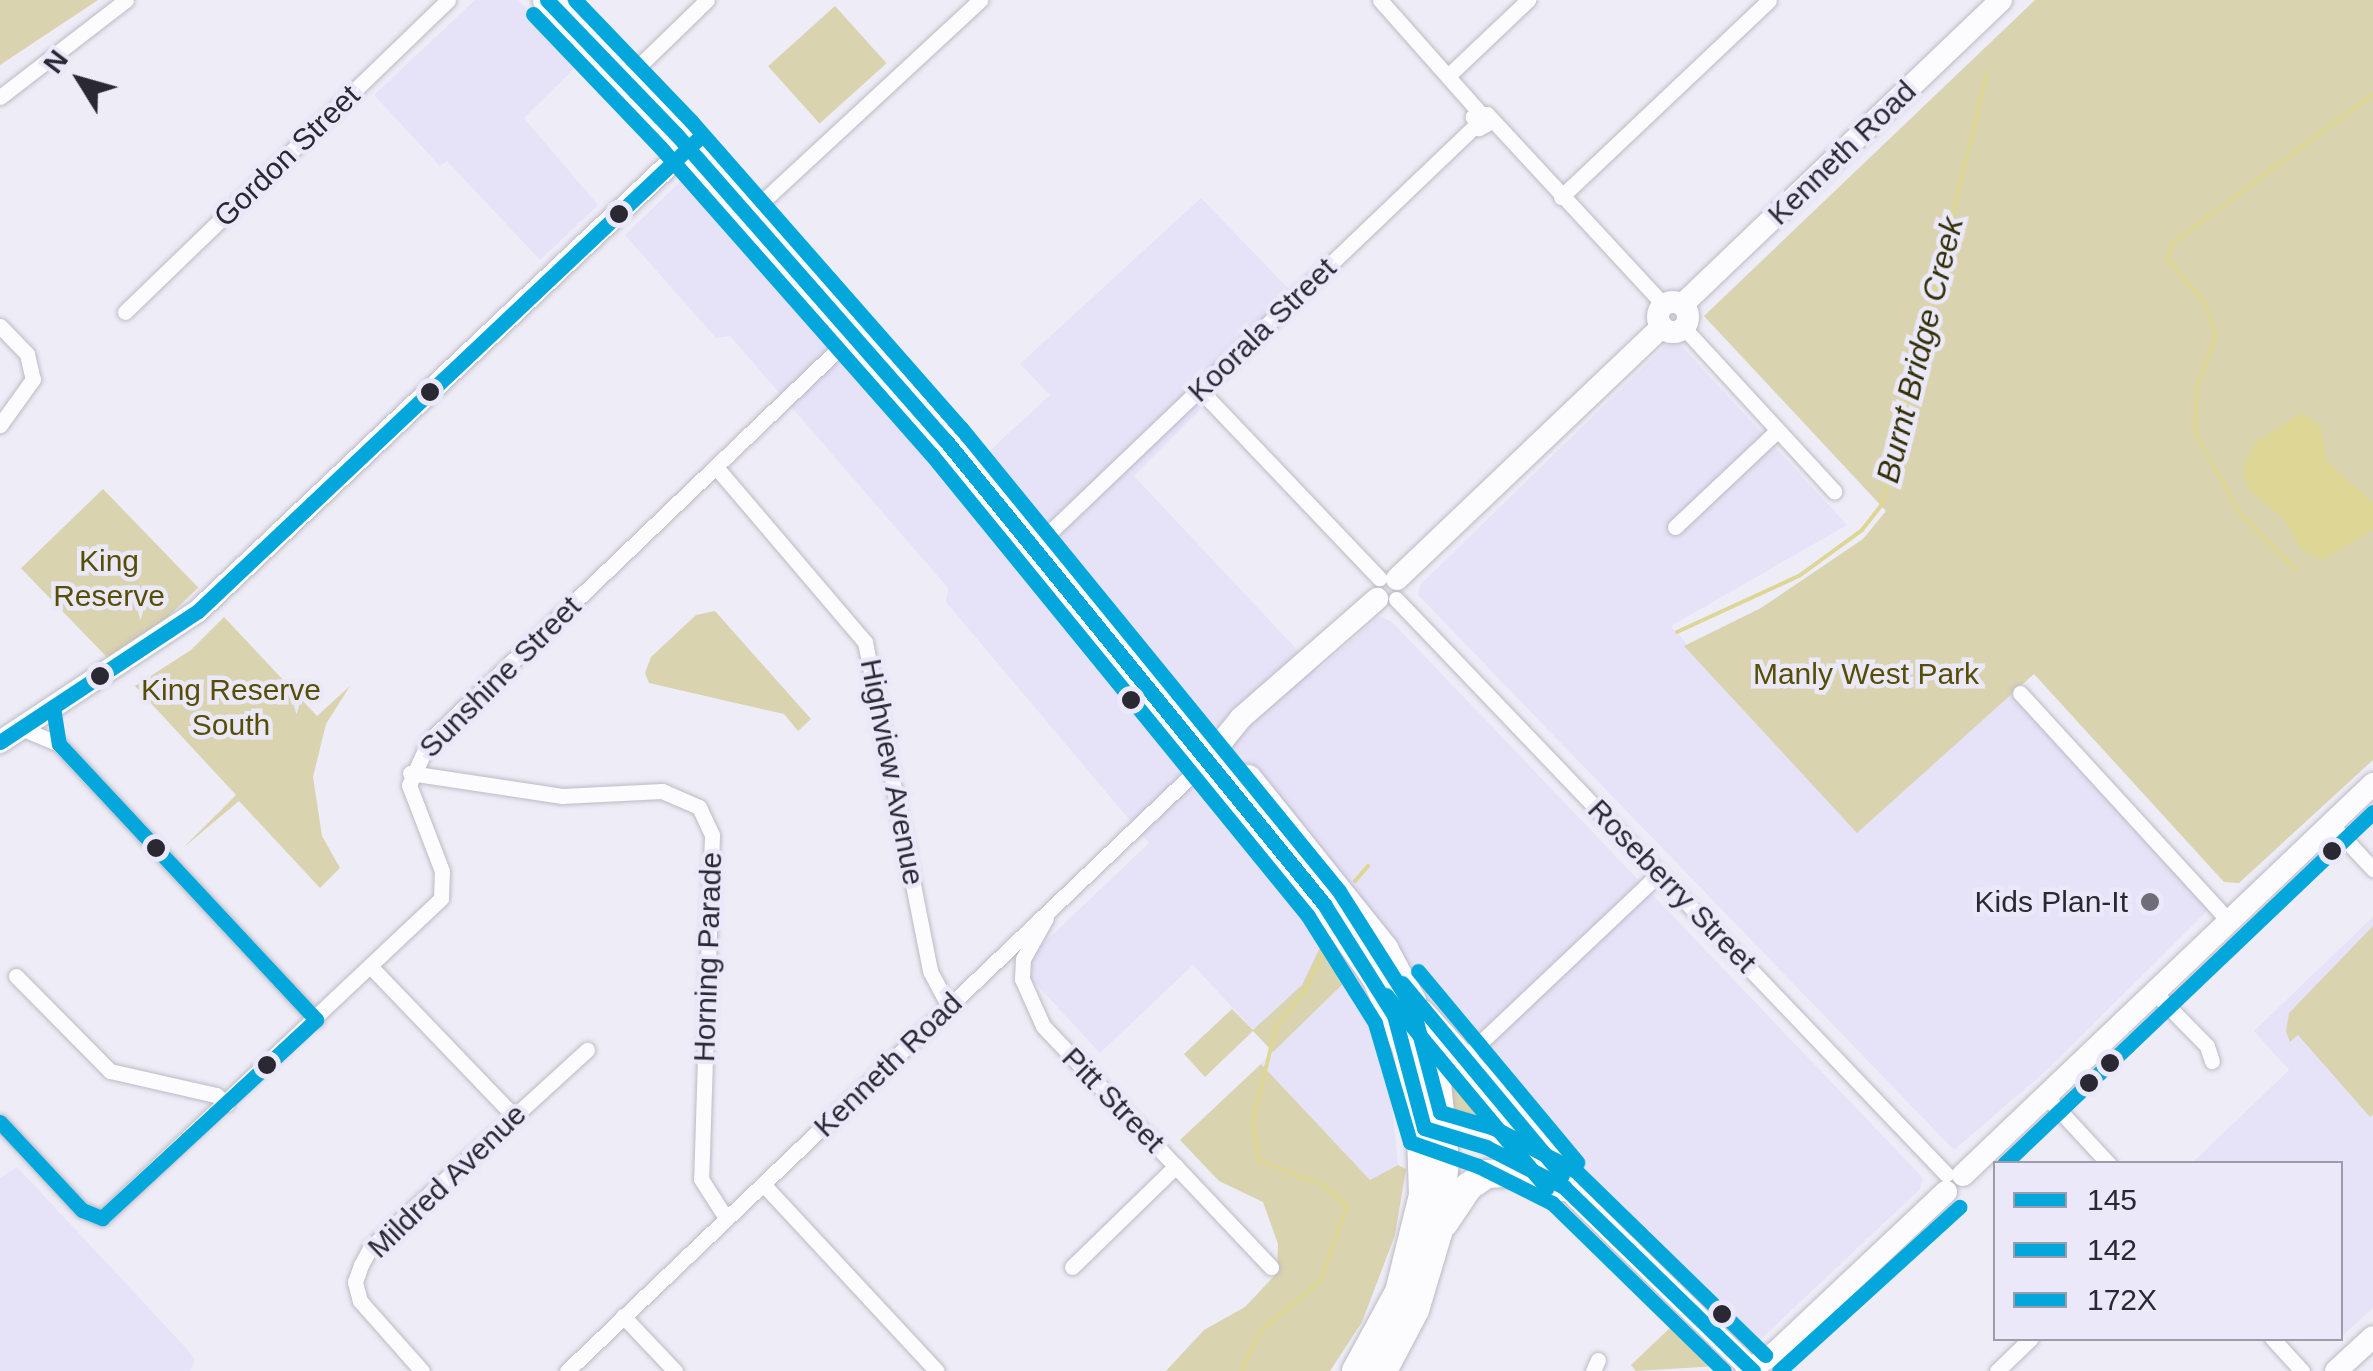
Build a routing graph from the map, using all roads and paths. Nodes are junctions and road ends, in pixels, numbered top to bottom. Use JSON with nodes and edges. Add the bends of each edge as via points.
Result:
{"nodes":[{"id":1,"x":126,"y":0,"type":"edge"},
{"id":2,"x":448,"y":0,"type":"edge"},
{"id":3,"x":547,"y":0,"type":"edge"},
{"id":4,"x":573,"y":0,"type":"edge"},
{"id":5,"x":707,"y":0,"type":"edge"},
{"id":6,"x":980,"y":0,"type":"edge"},
{"id":7,"x":1380,"y":0,"type":"edge"},
{"id":8,"x":1528,"y":0,"type":"edge"},
{"id":9,"x":1769,"y":0,"type":"edge"},
{"id":10,"x":2001,"y":0,"type":"edge"},
{"id":11,"x":1977,"y":10,"type":"edge"},
{"id":12,"x":638,"y":67,"type":"junction"},
{"id":13,"x":1450,"y":74,"type":"junction"},
{"id":14,"x":0,"y":98,"type":"edge"},
{"id":15,"x":1481,"y":120,"type":"junction"},
{"id":16,"x":695,"y":141,"type":"junction"},
{"id":17,"x":1562,"y":197,"type":"junction"},
{"id":18,"x":761,"y":204,"type":"junction"},
{"id":19,"x":125,"y":312,"type":"dead end"},
{"id":20,"x":1673,"y":316,"type":"junction"},
{"id":21,"x":0,"y":326,"type":"edge"},
{"id":22,"x":853,"y":335,"type":"junction"},
{"id":23,"x":1200,"y":390,"type":"junction"},
{"id":24,"x":0,"y":424,"type":"edge"},
{"id":25,"x":1778,"y":430,"type":"junction"},
{"id":26,"x":716,"y":467,"type":"junction"},
{"id":27,"x":1834,"y":490,"type":"dead end"},
{"id":28,"x":1675,"y":526,"type":"dead end"},
{"id":29,"x":1048,"y":534,"type":"junction"},
{"id":30,"x":1387,"y":589,"type":"junction"},
{"id":31,"x":2020,"y":693,"type":"dead end"},
{"id":32,"x":52,"y":707,"type":"junction"},
{"id":33,"x":20,"y":728,"type":"junction"},
{"id":34,"x":0,"y":742,"type":"edge"},
{"id":35,"x":59,"y":744,"type":"junction"},
{"id":36,"x":1214,"y":752,"type":"junction"},
{"id":37,"x":410,"y":773,"type":"junction"},
{"id":38,"x":2373,"y":784,"type":"edge"},
{"id":39,"x":2331,"y":824,"type":"junction"},
{"id":40,"x":2373,"y":870,"type":"edge"},
{"id":41,"x":1660,"y":874,"type":"junction"},
{"id":42,"x":1050,"y":909,"type":"junction"},
{"id":43,"x":1346,"y":915,"type":"junction"},
{"id":44,"x":2229,"y":921,"type":"junction"},
{"id":45,"x":372,"y":968,"type":"junction"},
{"id":46,"x":16,"y":976,"type":"dead end"},
{"id":47,"x":2155,"y":993,"type":"junction"},
{"id":48,"x":1412,"y":1002,"type":"junction"},
{"id":49,"x":949,"y":1006,"type":"junction"},
{"id":50,"x":316,"y":1020,"type":"junction"},
{"id":51,"x":587,"y":1050,"type":"dead end"},
{"id":52,"x":1462,"y":1060,"type":"junction"},
{"id":53,"x":2212,"y":1062,"type":"dead end"},
{"id":54,"x":2046,"y":1096,"type":"junction"},
{"id":55,"x":227,"y":1104,"type":"junction"},
{"id":56,"x":514,"y":1116,"type":"junction"},
{"id":57,"x":0,"y":1122,"type":"edge"},
{"id":58,"x":1436,"y":1128,"type":"junction"},
{"id":59,"x":2106,"y":1161,"type":"edge"},
{"id":60,"x":1176,"y":1166,"type":"junction"},
{"id":61,"x":1952,"y":1181,"type":"junction"},
{"id":62,"x":763,"y":1184,"type":"junction"},
{"id":63,"x":1564,"y":1186,"type":"junction"},
{"id":64,"x":726,"y":1218,"type":"junction"},
{"id":65,"x":1438,"y":1233,"type":"junction"},
{"id":66,"x":1072,"y":1267,"type":"dead end"},
{"id":67,"x":1270,"y":1267,"type":"dead end"},
{"id":68,"x":624,"y":1316,"type":"junction"},
{"id":69,"x":2373,"y":1336,"type":"edge"},
{"id":70,"x":2029,"y":1341,"type":"edge"},
{"id":71,"x":2275,"y":1341,"type":"edge"},
{"id":72,"x":1750,"y":1370,"type":"edge"},
{"id":73,"x":422,"y":1371,"type":"edge"},
{"id":74,"x":567,"y":1371,"type":"edge"},
{"id":75,"x":675,"y":1371,"type":"edge"},
{"id":76,"x":937,"y":1371,"type":"edge"},
{"id":77,"x":1356,"y":1371,"type":"edge"},
{"id":78,"x":1383,"y":1371,"type":"edge"},
{"id":79,"x":1996,"y":1371,"type":"edge"},
{"id":80,"x":2302,"y":1371,"type":"edge"},
{"id":81,"x":2336,"y":1371,"type":"edge"}],
"edges":[{"from":1,"to":14,"type":"street"},
{"from":2,"to":19,"type":"street","name":"Gordon Street"},
{"from":3,"to":16,"type":"highway"},
{"from":4,"to":12,"type":"highway"},
{"from":5,"to":12,"type":"street"},
{"from":6,"to":18,"type":"street"},
{"from":7,"to":13,"type":"street"},
{"from":8,"to":13,"type":"street"},
{"from":9,"to":17,"type":"street"},
{"from":10,"to":11,"type":"street","name":"Kenneth Road"},
{"from":11,"to":20,"type":"street","name":"Kenneth Road"},
{"from":12,"to":16,"type":"highway"},
{"from":13,"to":15,"type":"street"},
{"from":15,"to":17,"type":"street"},
{"from":15,"to":23,"type":"street","name":"Koorala Street"},
{"from":16,"to":18,"type":"highway"},
{"from":16,"to":22,"type":"highway"},
{"from":16,"to":32,"type":"street","via":[[198,611]]},
{"from":17,"to":20,"type":"street"},
{"from":18,"to":29,"type":"highway"},
{"from":20,"to":25,"type":"street"},
{"from":20,"to":30,"type":"street","name":"Kenneth Road"},
{"from":21,"to":24,"type":"street","via":[[27,354],[34,380]]},
{"from":22,"to":26,"type":"street","name":"Sunshine Street"},
{"from":22,"to":36,"type":"highway"},
{"from":23,"to":29,"type":"street","name":"Koorala Street"},
{"from":23,"to":30,"type":"street","name":"Roseberry Street"},
{"from":25,"to":27,"type":"street"},
{"from":25,"to":28,"type":"street"},
{"from":26,"to":37,"type":"street","name":"Sunshine Street","via":[[429,740]]},
{"from":26,"to":49,"type":"street","name":"Highview Avenue","via":[[865,642],[930,971]]},
{"from":29,"to":36,"type":"highway"},
{"from":30,"to":36,"type":"street","name":"Kenneth Road","via":[[1241,718]]},
{"from":30,"to":41,"type":"street","name":"Roseberry Street"},
{"from":31,"to":44,"type":"street"},
{"from":32,"to":33,"type":"street"},
{"from":32,"to":35,"type":"street"},
{"from":33,"to":34,"type":"street"},
{"from":33,"to":35,"type":"street"},
{"from":35,"to":50,"type":"street"},
{"from":36,"to":42,"type":"street","name":"Kenneth Road"},
{"from":36,"to":43,"type":"highway"},
{"from":37,"to":45,"type":"street","name":"Sunshine Street","via":[[412,802],[444,887],[434,908]]},
{"from":37,"to":64,"type":"street","name":"Horning Parade","via":[[562,796],[662,791],[699,807],[712,834],[701,1179]]},
{"from":38,"to":39,"type":"street"},
{"from":39,"to":40,"type":"street"},
{"from":39,"to":44,"type":"street"},
{"from":41,"to":52,"type":"street"},
{"from":41,"to":61,"type":"street","name":"Roseberry Street"},
{"from":42,"to":49,"type":"street","name":"Kenneth Road"},
{"from":42,"to":60,"type":"street","name":"Pitt Street","via":[[1022,958],[1030,1002],[1043,1026]]},
{"from":43,"to":48,"type":"highway"},
{"from":43,"to":58,"type":"highway","via":[[1394,1015]]},
{"from":44,"to":47,"type":"street"},
{"from":45,"to":50,"type":"street","name":"Sunshine Street"},
{"from":45,"to":56,"type":"street"},
{"from":46,"to":55,"type":"street","via":[[110,1072]]},
{"from":47,"to":53,"type":"street","via":[[2207,1046]]},
{"from":47,"to":54,"type":"street"},
{"from":48,"to":52,"type":"highway"},
{"from":48,"to":58,"type":"highway"},
{"from":49,"to":62,"type":"street","name":"Kenneth Road"},
{"from":50,"to":55,"type":"street","name":"Sunshine Street"},
{"from":51,"to":56,"type":"street","name":"Mildred Avenue"},
{"from":52,"to":63,"type":"highway","via":[[1562,1169]]},
{"from":54,"to":59,"type":"street"},
{"from":54,"to":61,"type":"street"},
{"from":55,"to":57,"type":"street","name":"Sunshine Street","via":[[105,1224],[82,1210]]},
{"from":56,"to":73,"type":"street","name":"Mildred Avenue","via":[[370,1248],[361,1265],[360,1301]]},
{"from":58,"to":63,"type":"street"},
{"from":58,"to":65,"type":"highway"},
{"from":58,"to":77,"type":"highway","via":[[1410,1260]]},
{"from":60,"to":66,"type":"street"},
{"from":60,"to":67,"type":"street","name":"Pitt Street"},
{"from":61,"to":72,"type":"street"},
{"from":62,"to":64,"type":"street","name":"Kenneth Road"},
{"from":62,"to":76,"type":"street"},
{"from":63,"to":65,"type":"highway","via":[[1524,1172],[1487,1174],[1469,1186]]},
{"from":63,"to":72,"type":"street"},
{"from":64,"to":68,"type":"street","name":"Kenneth Road"},
{"from":65,"to":78,"type":"highway","via":[[1415,1310]]},
{"from":68,"to":74,"type":"street","name":"Kenneth Road"},
{"from":68,"to":75,"type":"street"},
{"from":69,"to":81,"type":"street"},
{"from":70,"to":79,"type":"street"},
{"from":71,"to":80,"type":"street"}]}
